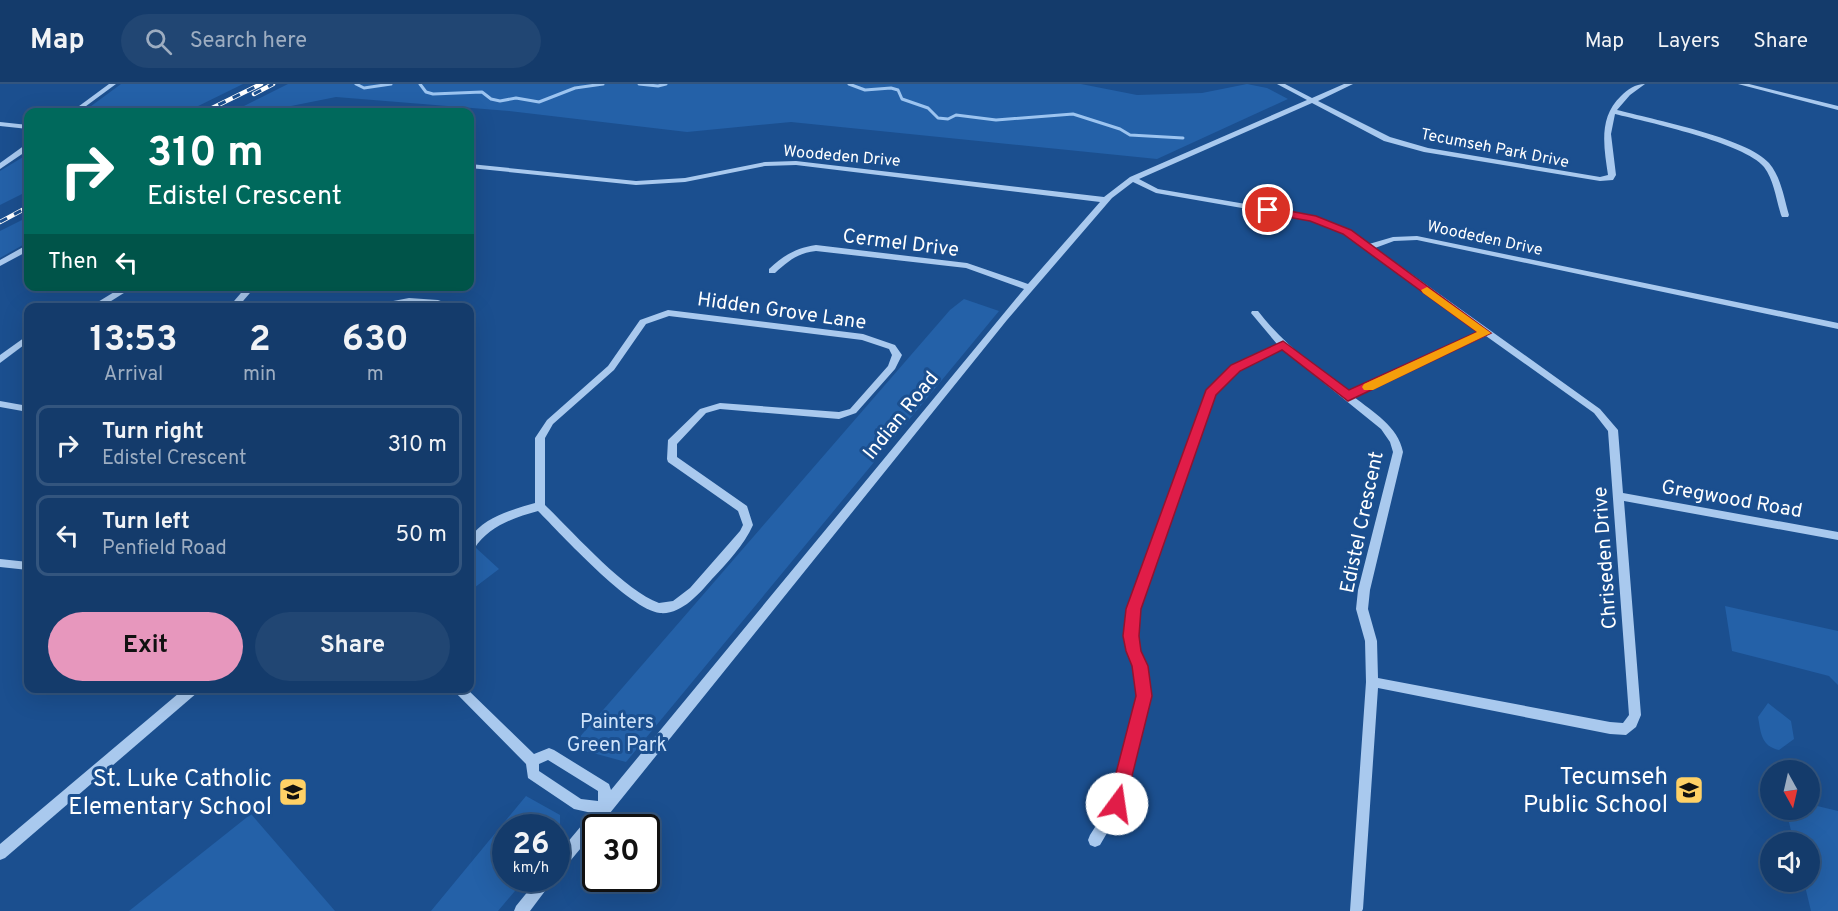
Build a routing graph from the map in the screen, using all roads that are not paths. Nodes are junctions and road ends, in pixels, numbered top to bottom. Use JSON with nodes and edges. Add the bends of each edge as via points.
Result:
{"nodes":[{"id":1,"x":112,"y":84,"type":"edge"},
{"id":2,"x":1280,"y":84,"type":"edge"},
{"id":3,"x":1350,"y":84,"type":"edge"},
{"id":4,"x":1642,"y":84,"type":"edge"},
{"id":5,"x":1741,"y":84,"type":"edge"},
{"id":6,"x":1313,"y":100,"type":"junction"},
{"id":7,"x":79,"y":108,"type":"edge"},
{"id":8,"x":1838,"y":108,"type":"edge"},
{"id":9,"x":1613,"y":111,"type":"junction"},
{"id":10,"x":0,"y":124,"type":"edge"},
{"id":11,"x":24,"y":127,"type":"edge"},
{"id":12,"x":24,"y":150,"type":"edge"},
{"id":13,"x":474,"y":166,"type":"edge"},
{"id":14,"x":0,"y":167,"type":"edge"},
{"id":15,"x":1133,"y":179,"type":"junction"},
{"id":16,"x":1105,"y":200,"type":"junction"},
{"id":17,"x":1785,"y":215,"type":"dead end"},
{"id":18,"x":1369,"y":247,"type":"junction"},
{"id":19,"x":24,"y":250,"type":"edge"},
{"id":20,"x":0,"y":263,"type":"edge"},
{"id":21,"x":772,"y":271,"type":"dead end"},
{"id":22,"x":1030,"y":288,"type":"junction"},
{"id":23,"x":122,"y":291,"type":"edge"},
{"id":24,"x":247,"y":291,"type":"edge"},
{"id":25,"x":102,"y":302,"type":"edge"},
{"id":26,"x":237,"y":303,"type":"edge"},
{"id":27,"x":394,"y":303,"type":"edge"},
{"id":28,"x":425,"y":303,"type":"edge"},
{"id":29,"x":1256,"y":313,"type":"dead end"},
{"id":30,"x":1838,"y":326,"type":"edge"},
{"id":31,"x":1485,"y":333,"type":"junction"},
{"id":32,"x":24,"y":341,"type":"edge"},
{"id":33,"x":1283,"y":345,"type":"junction"},
{"id":34,"x":0,"y":360,"type":"edge"},
{"id":35,"x":1348,"y":396,"type":"junction"},
{"id":36,"x":0,"y":404,"type":"edge"},
{"id":37,"x":24,"y":408,"type":"edge"},
{"id":38,"x":1620,"y":495,"type":"junction"},
{"id":39,"x":540,"y":506,"type":"junction"},
{"id":40,"x":1838,"y":536,"type":"edge"},
{"id":41,"x":474,"y":538,"type":"edge"},
{"id":42,"x":0,"y":563,"type":"edge"},
{"id":43,"x":24,"y":566,"type":"edge"},
{"id":44,"x":1372,"y":682,"type":"junction"},
{"id":45,"x":188,"y":693,"type":"edge"},
{"id":46,"x":462,"y":693,"type":"edge"},
{"id":47,"x":532,"y":761,"type":"junction"},
{"id":48,"x":605,"y":808,"type":"junction"},
{"id":49,"x":1095,"y":840,"type":"dead end"},
{"id":50,"x":570,"y":850,"type":"edge"},
{"id":51,"x":0,"y":853,"type":"edge"},
{"id":52,"x":536,"y":892,"type":"edge"},
{"id":53,"x":1356,"y":909,"type":"dead end"},
{"id":54,"x":521,"y":911,"type":"edge"}],
"edges":[{"from":1,"to":7,"type":"street"},
{"from":2,"to":6,"type":"street","name":"Tecumseh Park Drive"},
{"from":3,"to":6,"type":"street","name":"Indian Road"},
{"from":4,"to":9,"type":"street","via":[[1622,97]]},
{"from":5,"to":8,"type":"street"},
{"from":6,"to":9,"type":"street","name":"Tecumseh Park Drive","via":[[1374,133],[1427,150],[1591,179],[1612,175],[1606,126]]},
{"from":6,"to":15,"type":"street","name":"Indian Road"},
{"from":9,"to":17,"type":"street","via":[[1754,154],[1769,168]]},
{"from":10,"to":11,"type":"street"},
{"from":12,"to":14,"type":"street"},
{"from":13,"to":16,"type":"street","name":"Woodeden Drive","via":[[636,183],[685,180],[765,164],[796,163]]},
{"from":15,"to":16,"type":"street","name":"Indian Road"},
{"from":15,"to":18,"type":"street","via":[[1156,190],[1312,218],[1347,232]]},
{"from":16,"to":22,"type":"street","name":"Indian Road"},
{"from":18,"to":30,"type":"street","name":"Woodeden Drive","via":[[1392,239],[1417,238]]},
{"from":18,"to":31,"type":"street","name":"Chriseden Drive"},
{"from":19,"to":20,"type":"street"},
{"from":21,"to":22,"type":"street","name":"Cermel Drive","via":[[800,249],[816,248],[967,266]]},
{"from":22,"to":48,"type":"street","name":"Indian Road"},
{"from":23,"to":25,"type":"street"},
{"from":24,"to":26,"type":"street"},
{"from":27,"to":28,"type":"street"},
{"from":29,"to":33,"type":"street","name":"Edistel Crescent"},
{"from":31,"to":35,"type":"street"},
{"from":31,"to":38,"type":"street","name":"Chriseden Drive","via":[[1607,420],[1613,430]]},
{"from":32,"to":34,"type":"street"},
{"from":33,"to":35,"type":"street","name":"Edistel Crescent"},
{"from":33,"to":49,"type":"street","via":[[1235,368],[1210,393],[1133,609],[1131,636],[1144,696],[1117,804]]},
{"from":35,"to":44,"type":"street","name":"Edistel Crescent","via":[[1389,432],[1398,452],[1364,590],[1362,609],[1371,641]]},
{"from":36,"to":37,"type":"street"},
{"from":38,"to":40,"type":"street","name":"Gregwood Road"},
{"from":38,"to":44,"type":"street","name":"Chriseden Drive","via":[[1635,715],[1626,729]]},
{"from":39,"to":39,"type":"street","name":"Hidden Grove Lane","via":[[617,580],[648,604],[658,608],[676,604],[688,596],[748,525],[743,509],[672,459],[672,443],[703,411],[720,406],[839,416],[853,411],[892,367],[897,355],[892,347],[863,337],[668,313],[656,315],[643,322],[611,368],[550,422],[540,438]]},
{"from":39,"to":41,"type":"street","via":[[502,518]]},
{"from":42,"to":43,"type":"street"},
{"from":44,"to":53,"type":"street","name":"Edistel Crescent"},
{"from":45,"to":51,"type":"street"},
{"from":46,"to":47,"type":"street"},
{"from":47,"to":48,"type":"street","via":[[533,774],[579,805]]},
{"from":47,"to":48,"type":"street","via":[[549,754],[604,788]]},
{"from":48,"to":50,"type":"street","name":"Indian Road"},
{"from":52,"to":54,"type":"street"}]}
